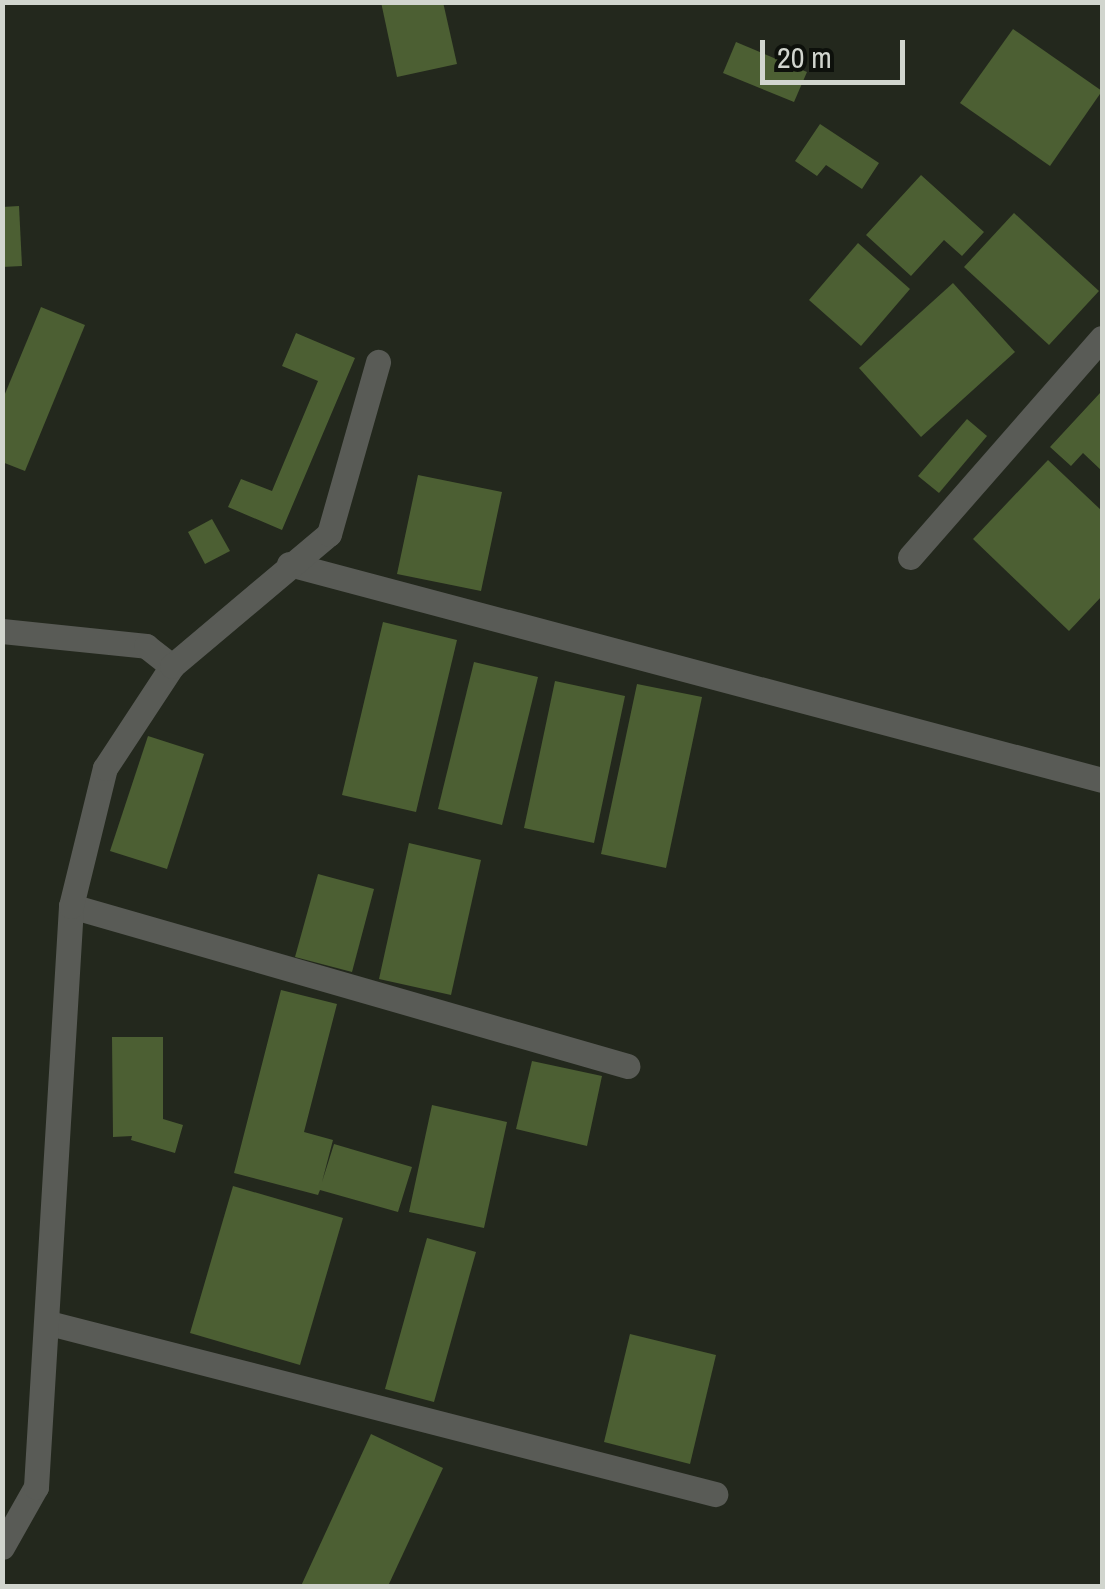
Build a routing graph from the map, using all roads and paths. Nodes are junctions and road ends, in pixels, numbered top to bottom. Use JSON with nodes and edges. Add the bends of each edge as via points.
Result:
{"nodes":[{"id":1,"x":1102,"y":338,"type":"edge"},
{"id":2,"x":378,"y":362,"type":"dead end"},
{"id":3,"x":910,"y":556,"type":"dead end"},
{"id":4,"x":289,"y":564,"type":"junction"},
{"id":5,"x":2,"y":631,"type":"edge"},
{"id":6,"x":172,"y":666,"type":"junction"},
{"id":7,"x":1102,"y":780,"type":"edge"},
{"id":8,"x":71,"y":906,"type":"junction"},
{"id":9,"x":627,"y":1066,"type":"dead end"},
{"id":10,"x":49,"y":1323,"type":"junction"},
{"id":11,"x":716,"y":1494,"type":"dead end"},
{"id":12,"x":2,"y":1547,"type":"edge"}],
"edges":[{"from":1,"to":3,"type":"street"},
{"from":2,"to":4,"type":"street","via":[[329,534]]},
{"from":4,"to":6,"type":"street"},
{"from":4,"to":7,"type":"street"},
{"from":5,"to":6,"type":"street","via":[[146,646]]},
{"from":6,"to":8,"type":"street","via":[[105,768]]},
{"from":8,"to":9,"type":"street"},
{"from":8,"to":10,"type":"street"},
{"from":10,"to":11,"type":"street"},
{"from":10,"to":12,"type":"street","via":[[36,1487]]}]}
